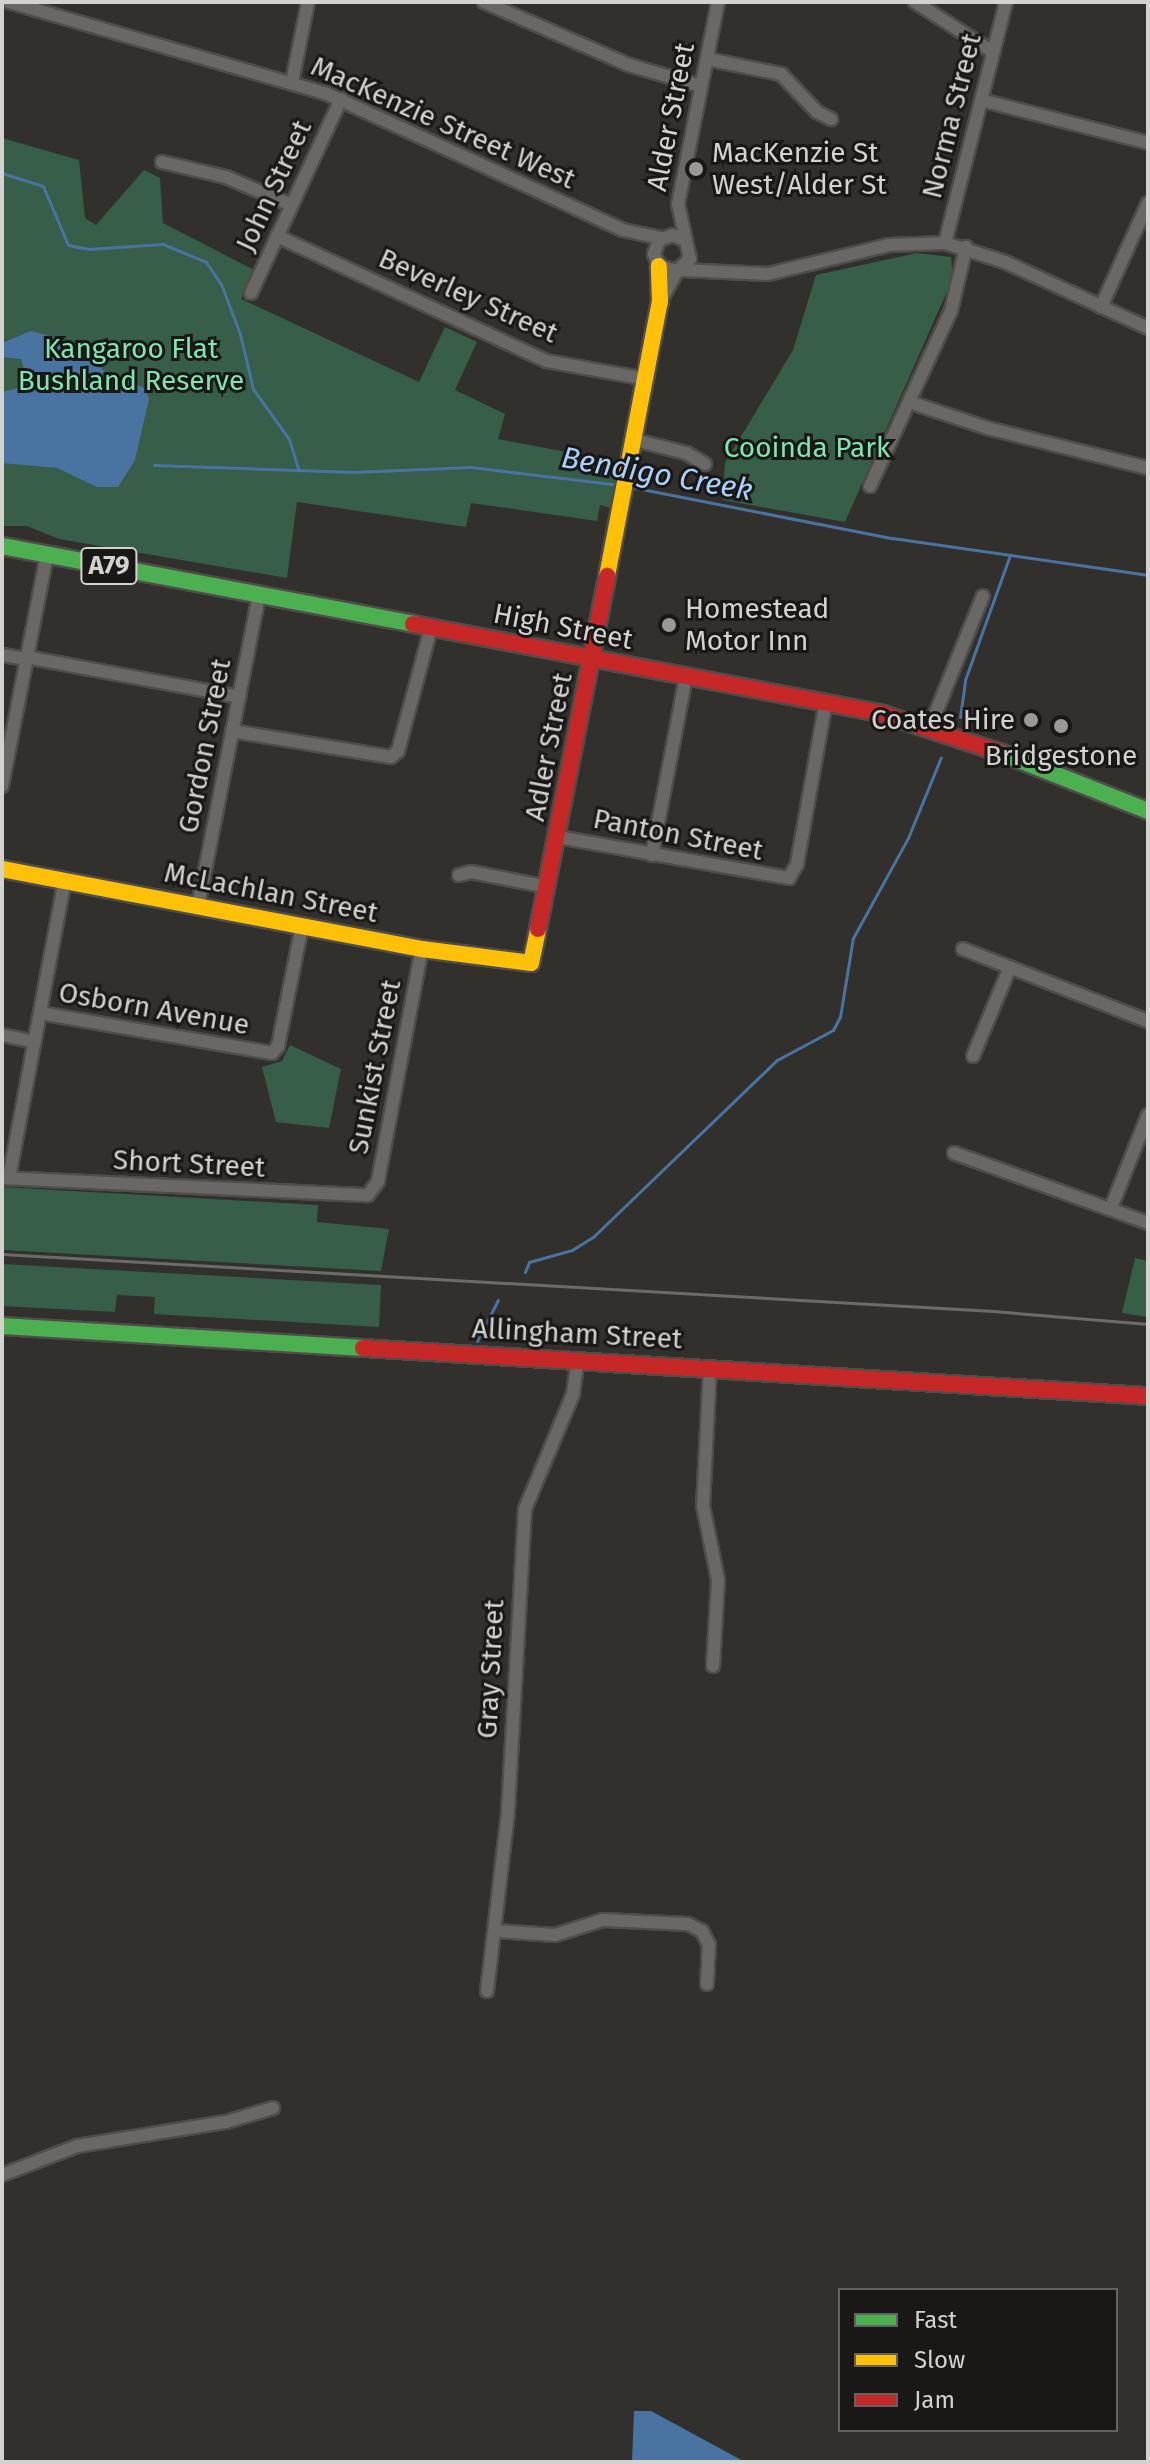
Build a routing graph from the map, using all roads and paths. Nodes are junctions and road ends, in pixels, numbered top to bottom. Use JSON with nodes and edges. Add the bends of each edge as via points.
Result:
{"nodes":[{"id":1,"x":9,"y":2,"type":"edge"},
{"id":2,"x":308,"y":2,"type":"edge"},
{"id":3,"x":484,"y":2,"type":"edge"},
{"id":4,"x":718,"y":2,"type":"edge"},
{"id":5,"x":915,"y":2,"type":"edge"},
{"id":6,"x":1006,"y":2,"type":"edge"},
{"id":7,"x":44,"y":7,"type":"edge"},
{"id":8,"x":993,"y":52,"type":"junction"},
{"id":9,"x":707,"y":59,"type":"junction"},
{"id":10,"x":292,"y":82,"type":"junction"},
{"id":11,"x":701,"y":86,"type":"junction"},
{"id":12,"x":341,"y":99,"type":"junction"},
{"id":13,"x":981,"y":100,"type":"junction"},
{"id":14,"x":831,"y":119,"type":"dead end"},
{"id":15,"x":1148,"y":143,"type":"edge"},
{"id":16,"x":162,"y":162,"type":"dead end"},
{"id":17,"x":1148,"y":203,"type":"edge"},
{"id":18,"x":678,"y":204,"type":"junction"},
{"id":19,"x":291,"y":205,"type":"junction"},
{"id":20,"x":623,"y":230,"type":"junction"},
{"id":21,"x":277,"y":236,"type":"junction"},
{"id":22,"x":663,"y":237,"type":"junction"},
{"id":23,"x":945,"y":243,"type":"junction"},
{"id":24,"x":686,"y":245,"type":"junction"},
{"id":25,"x":966,"y":247,"type":"junction"},
{"id":26,"x":656,"y":260,"type":"junction"},
{"id":27,"x":679,"y":271,"type":"junction"},
{"id":28,"x":719,"y":272,"type":"junction"},
{"id":29,"x":251,"y":293,"type":"dead end"},
{"id":30,"x":660,"y":302,"type":"junction"},
{"id":31,"x":1101,"y":307,"type":"junction"},
{"id":32,"x":1148,"y":328,"type":"edge"},
{"id":33,"x":646,"y":379,"type":"junction"},
{"id":34,"x":909,"y":402,"type":"junction"},
{"id":35,"x":635,"y":440,"type":"junction"},
{"id":36,"x":705,"y":464,"type":"dead end"},
{"id":37,"x":1148,"y":468,"type":"edge"},
{"id":38,"x":870,"y":486,"type":"dead end"},
{"id":39,"x":2,"y":546,"type":"edge"},
{"id":40,"x":47,"y":554,"type":"junction"},
{"id":41,"x":259,"y":595,"type":"junction"},
{"id":42,"x":983,"y":596,"type":"dead end"},
{"id":43,"x":431,"y":628,"type":"junction"},
{"id":44,"x":2,"y":655,"type":"edge"},
{"id":45,"x":26,"y":658,"type":"junction"},
{"id":46,"x":593,"y":659,"type":"junction"},
{"id":47,"x":686,"y":676,"type":"junction"},
{"id":48,"x":239,"y":697,"type":"junction"},
{"id":49,"x":826,"y":702,"type":"junction"},
{"id":50,"x":930,"y":727,"type":"junction"},
{"id":51,"x":232,"y":731,"type":"junction"},
{"id":52,"x":2,"y":786,"type":"edge"},
{"id":53,"x":1148,"y":811,"type":"edge"},
{"id":54,"x":558,"y":837,"type":"junction"},
{"id":55,"x":652,"y":855,"type":"junction"},
{"id":56,"x":2,"y":869,"type":"edge"},
{"id":57,"x":459,"y":875,"type":"dead end"},
{"id":58,"x":65,"y":880,"type":"junction"},
{"id":59,"x":548,"y":887,"type":"junction"},
{"id":60,"x":198,"y":906,"type":"junction"},
{"id":61,"x":302,"y":926,"type":"junction"},
{"id":62,"x":422,"y":949,"type":"junction"},
{"id":63,"x":963,"y":949,"type":"dead end"},
{"id":64,"x":530,"y":964,"type":"joint"},
{"id":65,"x":1010,"y":967,"type":"junction"},
{"id":66,"x":40,"y":1013,"type":"junction"},
{"id":67,"x":1148,"y":1021,"type":"edge"},
{"id":68,"x":2,"y":1035,"type":"edge"},
{"id":69,"x":34,"y":1042,"type":"junction"},
{"id":70,"x":973,"y":1056,"type":"dead end"},
{"id":71,"x":1148,"y":1115,"type":"edge"},
{"id":72,"x":954,"y":1153,"type":"dead end"},
{"id":73,"x":5,"y":1178,"type":"edge"},
{"id":74,"x":372,"y":1192,"type":"joint"},
{"id":75,"x":1111,"y":1208,"type":"junction"},
{"id":76,"x":1148,"y":1223,"type":"edge"},
{"id":77,"x":2,"y":1326,"type":"edge"},
{"id":78,"x":578,"y":1360,"type":"junction"},
{"id":79,"x":710,"y":1368,"type":"junction"},
{"id":80,"x":1148,"y":1396,"type":"edge"},
{"id":81,"x":713,"y":1666,"type":"dead end"},
{"id":82,"x":496,"y":1931,"type":"junction"},
{"id":83,"x":707,"y":1984,"type":"dead end"},
{"id":84,"x":487,"y":1991,"type":"dead end"},
{"id":85,"x":273,"y":2108,"type":"dead end"},
{"id":86,"x":2,"y":2175,"type":"edge"}],
"edges":[{"from":1,"to":7,"type":"street","name":"MacKenzie Street West"},
{"from":2,"to":10,"type":"street","name":"John Street"},
{"from":3,"to":11,"type":"street","via":[[629,65]]},
{"from":4,"to":9,"type":"street","name":"Alder Street"},
{"from":5,"to":8,"type":"street"},
{"from":6,"to":8,"type":"street","name":"Norma Street"},
{"from":7,"to":10,"type":"street","name":"MacKenzie Street West"},
{"from":8,"to":13,"type":"street","name":"Norma Street"},
{"from":9,"to":11,"type":"street","name":"Alder Street"},
{"from":9,"to":14,"type":"street","via":[[781,74],[817,112]]},
{"from":10,"to":12,"type":"street","name":"MacKenzie Street West"},
{"from":11,"to":18,"type":"street","name":"Alder Street"},
{"from":12,"to":19,"type":"street","name":"John Street"},
{"from":12,"to":20,"type":"street","name":"MacKenzie Street West"},
{"from":13,"to":15,"type":"street"},
{"from":13,"to":23,"type":"street","name":"Norma Street"},
{"from":16,"to":19,"type":"street","via":[[226,177]]},
{"from":17,"to":31,"type":"street"},
{"from":18,"to":22,"type":"street"},
{"from":18,"to":24,"type":"street","name":"Alder Street"},
{"from":19,"to":21,"type":"street","name":"John Street"},
{"from":20,"to":22,"type":"street","name":"MacKenzie Street West"},
{"from":20,"to":26,"type":"street","name":"MacKenzie Street West"},
{"from":21,"to":29,"type":"street","name":"John Street"},
{"from":21,"to":33,"type":"street","name":"Beverley Street","via":[[546,361]]},
{"from":22,"to":24,"type":"street","name":"MacKenzie Street West"},
{"from":22,"to":26,"type":"street"},
{"from":23,"to":25,"type":"street"},
{"from":23,"to":28,"type":"street","via":[[889,245],[768,274]]},
{"from":24,"to":27,"type":"street","name":"Adler Street","via":[[688,262]]},
{"from":24,"to":28,"type":"street"},
{"from":25,"to":31,"type":"street"},
{"from":25,"to":34,"type":"street","via":[[951,311]]},
{"from":26,"to":27,"type":"street"},
{"from":26,"to":30,"type":"main road","name":"Adler Street"},
{"from":27,"to":28,"type":"street"},
{"from":27,"to":30,"type":"street","name":"Adler Street"},
{"from":30,"to":33,"type":"main road","name":"Adler Street"},
{"from":31,"to":32,"type":"street"},
{"from":33,"to":35,"type":"main road","name":"Adler Street"},
{"from":34,"to":37,"type":"street","via":[[987,428]]},
{"from":34,"to":38,"type":"street"},
{"from":35,"to":36,"type":"street","via":[[686,453]]},
{"from":35,"to":46,"type":"main road","name":"Adler Street"},
{"from":39,"to":40,"type":"main road","name":"High Street","number":"A79"},
{"from":40,"to":41,"type":"main road","name":"High Street","number":"A79"},
{"from":40,"to":45,"type":"street"},
{"from":41,"to":43,"type":"main road","name":"High Street","number":"A79"},
{"from":41,"to":48,"type":"street","name":"Gordon Street"},
{"from":42,"to":50,"type":"street"},
{"from":43,"to":46,"type":"main road","name":"High Street","number":"A79"},
{"from":43,"to":51,"type":"street","via":[[398,751],[391,757]]},
{"from":44,"to":45,"type":"street"},
{"from":45,"to":48,"type":"street"},
{"from":45,"to":52,"type":"street"},
{"from":46,"to":47,"type":"main road","name":"High Street","number":"A79"},
{"from":46,"to":54,"type":"main road","name":"Adler Street"},
{"from":47,"to":49,"type":"main road","name":"High Street","number":"A79"},
{"from":47,"to":55,"type":"street"},
{"from":48,"to":51,"type":"street","name":"Gordon Street"},
{"from":49,"to":50,"type":"main road","name":"High Street","number":"A79"},
{"from":49,"to":55,"type":"street","name":"Panton Street","via":[[797,864],[789,878]]},
{"from":50,"to":53,"type":"main road","name":"High Street","number":"A79"},
{"from":51,"to":60,"type":"street","name":"Gordon Street"},
{"from":54,"to":55,"type":"street","name":"Panton Street"},
{"from":54,"to":59,"type":"main road","name":"Adler Street"},
{"from":56,"to":58,"type":"main road","name":"McLachlan Street"},
{"from":57,"to":59,"type":"street","via":[[471,872]]},
{"from":58,"to":60,"type":"main road","name":"McLachlan Street"},
{"from":58,"to":66,"type":"street"},
{"from":59,"to":64,"type":"main road","name":"Adler Street"},
{"from":60,"to":61,"type":"main road","name":"McLachlan Street"},
{"from":61,"to":62,"type":"main road","name":"McLachlan Street"},
{"from":61,"to":66,"type":"street","name":"Osborn Avenue","via":[[278,1046],[272,1053]]},
{"from":62,"to":64,"type":"main road","name":"McLachlan Street"},
{"from":62,"to":74,"type":"street","name":"Sunkist Street"},
{"from":63,"to":65,"type":"street"},
{"from":65,"to":67,"type":"street"},
{"from":65,"to":70,"type":"street"},
{"from":66,"to":69,"type":"street"},
{"from":68,"to":69,"type":"street","name":"Osborn Avenue"},
{"from":69,"to":73,"type":"street"},
{"from":71,"to":75,"type":"street"},
{"from":72,"to":75,"type":"street"},
{"from":73,"to":74,"type":"street","name":"Short Street","via":[[359,1197]]},
{"from":75,"to":76,"type":"street"},
{"from":77,"to":78,"type":"main road","name":"Allingham Street"},
{"from":78,"to":79,"type":"main road","name":"Allingham Street"},
{"from":78,"to":82,"type":"street","name":"Gray Street","via":[[573,1394],[525,1509]]},
{"from":79,"to":80,"type":"main road","name":"Allingham Street"},
{"from":79,"to":81,"type":"street","via":[[703,1506],[718,1580]]},
{"from":82,"to":83,"type":"street","via":[[563,1935],[603,1920],[688,1924],[702,1931],[709,1945]]},
{"from":82,"to":84,"type":"street","name":"Gray Street"},
{"from":85,"to":86,"type":"street","via":[[226,2122],[77,2146]]}]}
